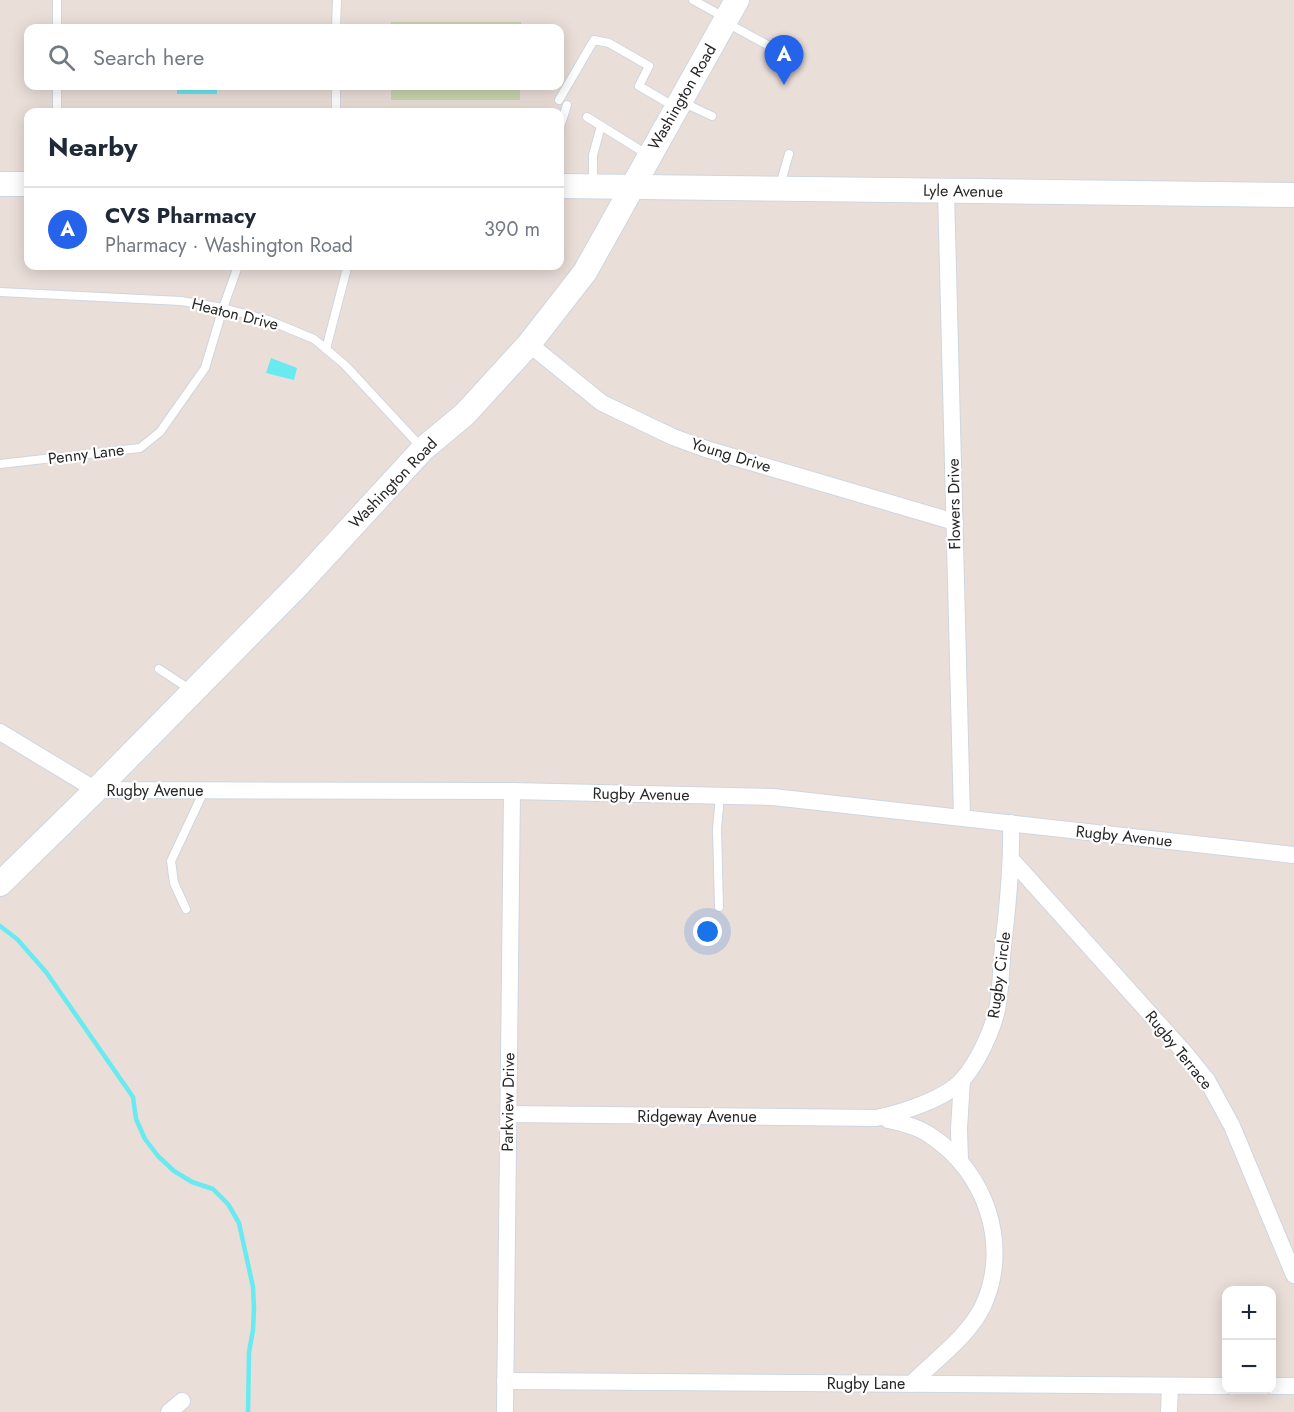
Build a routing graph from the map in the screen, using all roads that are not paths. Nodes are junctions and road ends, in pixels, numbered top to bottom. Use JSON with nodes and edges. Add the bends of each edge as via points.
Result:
{"nodes":[{"id":1,"x":57,"y":0,"type":"edge"},
{"id":2,"x":337,"y":0,"type":"edge"},
{"id":3,"x":693,"y":0,"type":"edge"},
{"id":4,"x":729,"y":13,"type":"edge"},
{"id":5,"x":57,"y":24,"type":"edge"},
{"id":6,"x":336,"y":24,"type":"edge"},
{"id":7,"x":795,"y":60,"type":"dead end"},
{"id":8,"x":57,"y":90,"type":"edge"},
{"id":9,"x":336,"y":90,"type":"edge"},
{"id":10,"x":678,"y":104,"type":"junction"},
{"id":11,"x":57,"y":108,"type":"edge"},
{"id":12,"x":336,"y":108,"type":"edge"},
{"id":13,"x":562,"y":108,"type":"edge"},
{"id":14,"x":711,"y":116,"type":"dead end"},
{"id":15,"x":587,"y":117,"type":"dead end"},
{"id":16,"x":601,"y":126,"type":"junction"},
{"id":17,"x":789,"y":154,"type":"dead end"},
{"id":18,"x":649,"y":155,"type":"junction"},
{"id":19,"x":0,"y":183,"type":"edge"},
{"id":20,"x":24,"y":184,"type":"edge"},
{"id":21,"x":564,"y":186,"type":"edge"},
{"id":22,"x":593,"y":186,"type":"junction"},
{"id":23,"x":632,"y":186,"type":"junction"},
{"id":24,"x":779,"y":189,"type":"junction"},
{"id":25,"x":946,"y":191,"type":"junction"},
{"id":26,"x":1294,"y":195,"type":"edge"},
{"id":27,"x":237,"y":270,"type":"edge"},
{"id":28,"x":346,"y":272,"type":"dead end"},
{"id":29,"x":0,"y":292,"type":"edge"},
{"id":30,"x":223,"y":308,"type":"junction"},
{"id":31,"x":529,"y":344,"type":"junction"},
{"id":32,"x":326,"y":349,"type":"junction"},
{"id":33,"x":423,"y":449,"type":"junction"},
{"id":34,"x":0,"y":464,"type":"edge"},
{"id":35,"x":955,"y":522,"type":"junction"},
{"id":36,"x":159,"y":669,"type":"dead end"},
{"id":37,"x":193,"y":691,"type":"junction"},
{"id":38,"x":0,"y":732,"type":"edge"},
{"id":39,"x":96,"y":790,"type":"junction"},
{"id":40,"x":204,"y":790,"type":"junction"},
{"id":41,"x":512,"y":791,"type":"junction"},
{"id":42,"x":720,"y":795,"type":"junction"},
{"id":43,"x":962,"y":817,"type":"junction"},
{"id":44,"x":1011,"y":823,"type":"junction"},
{"id":45,"x":1294,"y":855,"type":"edge"},
{"id":46,"x":1012,"y":860,"type":"junction"},
{"id":47,"x":0,"y":884,"type":"edge"},
{"id":48,"x":719,"y":907,"type":"dead end"},
{"id":49,"x":186,"y":909,"type":"dead end"},
{"id":50,"x":962,"y":1080,"type":"junction"},
{"id":51,"x":508,"y":1114,"type":"junction"},
{"id":52,"x":886,"y":1116,"type":"junction"},
{"id":53,"x":960,"y":1161,"type":"junction"},
{"id":54,"x":1294,"y":1275,"type":"edge"},
{"id":55,"x":505,"y":1381,"type":"junction"},
{"id":56,"x":911,"y":1384,"type":"junction"},
{"id":57,"x":1170,"y":1386,"type":"junction"},
{"id":58,"x":1222,"y":1386,"type":"edge"},
{"id":59,"x":1276,"y":1386,"type":"edge"},
{"id":60,"x":1294,"y":1386,"type":"edge"},
{"id":61,"x":505,"y":1412,"type":"edge"},
{"id":62,"x":1169,"y":1412,"type":"edge"}],
"edges":[{"from":1,"to":5,"type":"lane"},
{"from":2,"to":6,"type":"lane"},
{"from":3,"to":4,"type":"lane"},
{"from":4,"to":7,"type":"lane"},
{"from":4,"to":10,"type":"street","name":"Washington Road"},
{"from":8,"to":11,"type":"lane"},
{"from":9,"to":12,"type":"lane"},
{"from":10,"to":13,"type":"lane","via":[[639,86],[649,66],[609,43],[594,40]]},
{"from":10,"to":14,"type":"lane"},
{"from":10,"to":18,"type":"street","name":"Washington Road"},
{"from":15,"to":16,"type":"lane"},
{"from":16,"to":18,"type":"lane"},
{"from":16,"to":22,"type":"lane","via":[[593,155]]},
{"from":17,"to":24,"type":"lane"},
{"from":18,"to":23,"type":"street","name":"Washington Road"},
{"from":19,"to":20,"type":"street"},
{"from":21,"to":22,"type":"street","name":"Lyle Avenue"},
{"from":22,"to":23,"type":"street","name":"Lyle Avenue"},
{"from":23,"to":24,"type":"street","name":"Lyle Avenue"},
{"from":23,"to":31,"type":"street","name":"Washington Road","via":[[585,272]]},
{"from":24,"to":25,"type":"street","name":"Lyle Avenue"},
{"from":25,"to":26,"type":"street","name":"Lyle Avenue"},
{"from":25,"to":35,"type":"street","name":"Flowers Drive"},
{"from":27,"to":30,"type":"lane","name":"Penny Lane"},
{"from":28,"to":32,"type":"lane"},
{"from":29,"to":30,"type":"lane","name":"Heaton Drive","via":[[181,301]]},
{"from":30,"to":32,"type":"lane","name":"Heaton Drive","via":[[268,320],[314,339]]},
{"from":30,"to":34,"type":"lane","name":"Penny Lane","via":[[206,368],[160,432],[140,448]]},
{"from":31,"to":33,"type":"street","name":"Washington Road","via":[[465,414]]},
{"from":31,"to":35,"type":"street","name":"Young Drive","via":[[602,403],[673,437]]},
{"from":32,"to":33,"type":"lane","name":"Heaton Drive"},
{"from":33,"to":37,"type":"street","name":"Washington Road","via":[[300,583]]},
{"from":35,"to":43,"type":"street","name":"Flowers Drive"},
{"from":36,"to":37,"type":"lane"},
{"from":37,"to":39,"type":"street","name":"Washington Road"},
{"from":38,"to":39,"type":"street","name":"Rugby Avenue"},
{"from":39,"to":40,"type":"street","name":"Rugby Avenue"},
{"from":39,"to":47,"type":"street","name":"Washington Road"},
{"from":40,"to":41,"type":"street","name":"Rugby Avenue"},
{"from":40,"to":49,"type":"lane","via":[[171,861],[174,883]]},
{"from":41,"to":42,"type":"street","name":"Rugby Avenue"},
{"from":41,"to":51,"type":"street","name":"Parkview Drive"},
{"from":42,"to":43,"type":"street","name":"Rugby Avenue"},
{"from":42,"to":48,"type":"lane"},
{"from":43,"to":44,"type":"street","name":"Rugby Avenue"},
{"from":44,"to":45,"type":"street","name":"Rugby Avenue"},
{"from":44,"to":46,"type":"street","name":"Rugby Circle"},
{"from":46,"to":50,"type":"street","name":"Rugby Circle","via":[[997,1010],[987,1039]]},
{"from":46,"to":54,"type":"street","name":"Rugby Terrace","via":[[1207,1080],[1232,1126]]},
{"from":50,"to":52,"type":"street","name":"Rugby Circle","via":[[931,1100]]},
{"from":50,"to":53,"type":"street"},
{"from":51,"to":52,"type":"street","name":"Ridgeway Avenue"},
{"from":51,"to":55,"type":"street","name":"Parkview Drive"},
{"from":52,"to":53,"type":"street","via":[[931,1136]]},
{"from":53,"to":56,"type":"street","via":[[986,1203],[993,1228],[996,1253],[992,1283],[969,1329]]},
{"from":55,"to":56,"type":"street","name":"Rugby Lane"},
{"from":55,"to":61,"type":"street","name":"Parkview Drive"},
{"from":56,"to":57,"type":"street","name":"Rugby Lane"},
{"from":57,"to":58,"type":"street","name":"Rugby Lane"},
{"from":57,"to":62,"type":"street"},
{"from":59,"to":60,"type":"street"}]}
